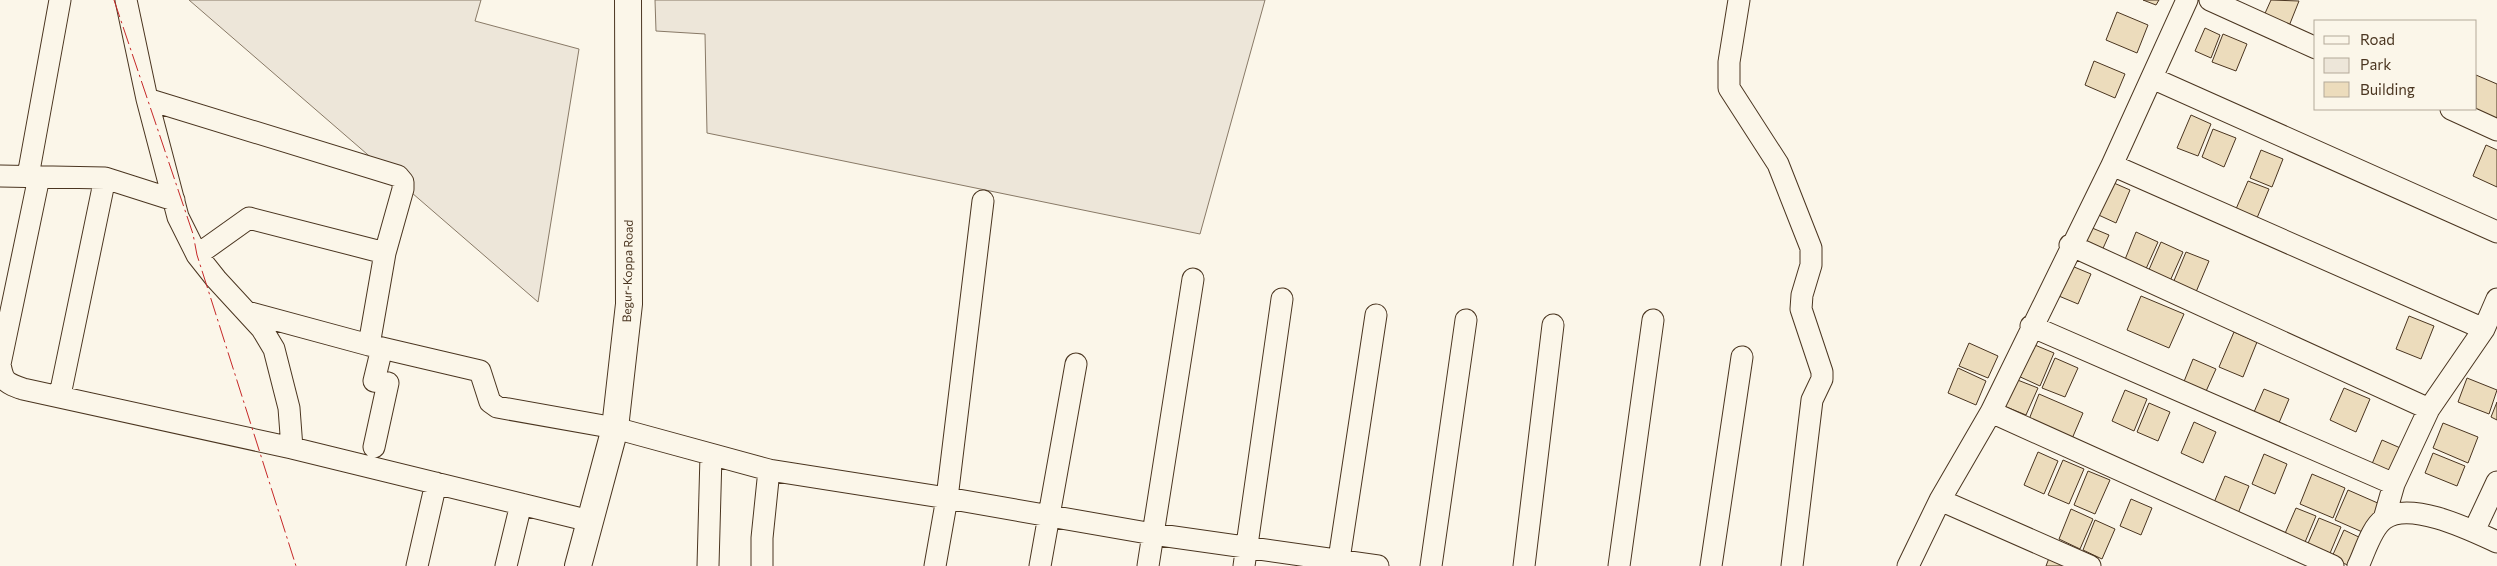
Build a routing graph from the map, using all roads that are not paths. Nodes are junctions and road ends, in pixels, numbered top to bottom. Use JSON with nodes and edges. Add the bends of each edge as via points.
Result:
{"nodes":[{"id":1,"x":60,"y":0,"type":"edge"},
{"id":2,"x":126,"y":0,"type":"edge"},
{"id":3,"x":628,"y":0,"type":"edge"},
{"id":4,"x":1739,"y":0,"type":"edge"},
{"id":5,"x":2187,"y":0,"type":"edge"},
{"id":6,"x":2210,"y":0,"type":"edge"},
{"id":7,"x":2314,"y":47,"type":"edge"},
{"id":8,"x":2152,"y":78,"type":"junction"},
{"id":9,"x":147,"y":98,"type":"junction"},
{"id":10,"x":2453,"y":110,"type":"edge"},
{"id":11,"x":2497,"y":130,"type":"edge"},
{"id":12,"x":2112,"y":165,"type":"junction"},
{"id":13,"x":0,"y":176,"type":"edge"},
{"id":14,"x":34,"y":176,"type":"junction"},
{"id":15,"x":105,"y":178,"type":"junction"},
{"id":16,"x":174,"y":200,"type":"junction"},
{"id":17,"x":983,"y":201,"type":"dead end"},
{"id":18,"x":2497,"y":232,"type":"edge"},
{"id":19,"x":2070,"y":246,"type":"junction"},
{"id":20,"x":385,"y":253,"type":"junction"},
{"id":21,"x":197,"y":255,"type":"junction"},
{"id":22,"x":1193,"y":279,"type":"dead end"},
{"id":23,"x":1282,"y":298,"type":"dead end"},
{"id":24,"x":2497,"y":299,"type":"edge"},
{"id":25,"x":247,"y":312,"type":"junction"},
{"id":26,"x":1376,"y":315,"type":"dead end"},
{"id":27,"x":1466,"y":320,"type":"dead end"},
{"id":28,"x":1653,"y":320,"type":"dead end"},
{"id":29,"x":1554,"y":325,"type":"dead end"},
{"id":30,"x":2031,"y":326,"type":"junction"},
{"id":31,"x":2484,"y":329,"type":"junction"},
{"id":32,"x":375,"y":346,"type":"junction"},
{"id":33,"x":1742,"y":357,"type":"dead end"},
{"id":34,"x":1076,"y":364,"type":"dead end"},
{"id":35,"x":60,"y":396,"type":"junction"},
{"id":36,"x":2429,"y":409,"type":"junction"},
{"id":37,"x":1991,"y":412,"type":"junction"},
{"id":38,"x":615,"y":428,"type":"junction"},
{"id":39,"x":374,"y":447,"type":"dead end"},
{"id":40,"x":292,"y":448,"type":"junction"},
{"id":41,"x":711,"y":455,"type":"junction"},
{"id":42,"x":769,"y":470,"type":"junction"},
{"id":43,"x":2497,"y":482,"type":"edge"},
{"id":44,"x":436,"y":483,"type":"junction"},
{"id":45,"x":2394,"y":484,"type":"junction"},
{"id":46,"x":947,"y":498,"type":"junction"},
{"id":47,"x":1940,"y":500,"type":"junction"},
{"id":48,"x":521,"y":504,"type":"junction"},
{"id":49,"x":1048,"y":515,"type":"junction"},
{"id":50,"x":2384,"y":519,"type":"junction"},
{"id":51,"x":590,"y":521,"type":"junction"},
{"id":52,"x":2474,"y":531,"type":"junction"},
{"id":53,"x":1153,"y":534,"type":"junction"},
{"id":54,"x":2497,"y":542,"type":"edge"},
{"id":55,"x":1246,"y":557,"type":"edge"},
{"id":56,"x":1338,"y":563,"type":"edge"},
{"id":57,"x":416,"y":566,"type":"edge"},
{"id":58,"x":506,"y":566,"type":"edge"},
{"id":59,"x":578,"y":566,"type":"edge"},
{"id":60,"x":708,"y":566,"type":"edge"},
{"id":61,"x":762,"y":566,"type":"edge"},
{"id":62,"x":935,"y":566,"type":"edge"},
{"id":63,"x":1040,"y":566,"type":"edge"},
{"id":64,"x":1148,"y":566,"type":"edge"},
{"id":65,"x":1378,"y":566,"type":"edge"},
{"id":66,"x":1431,"y":566,"type":"edge"},
{"id":67,"x":1524,"y":566,"type":"edge"},
{"id":68,"x":1619,"y":566,"type":"edge"},
{"id":69,"x":1711,"y":566,"type":"edge"},
{"id":70,"x":1792,"y":566,"type":"edge"},
{"id":71,"x":1908,"y":566,"type":"edge"},
{"id":72,"x":2090,"y":566,"type":"edge"},
{"id":73,"x":2333,"y":566,"type":"edge"},
{"id":74,"x":2358,"y":566,"type":"edge"}],
"edges":[{"from":1,"to":14,"type":"street"},
{"from":2,"to":9,"type":"street"},
{"from":3,"to":38,"type":"main road","name":"Begur-Koppa Road","via":[[629,304]]},
{"from":4,"to":70,"type":"street","via":[[1729,62],[1729,88],[1778,164],[1811,248],[1811,265],[1801,309],[1822,379],[1812,400]]},
{"from":5,"to":8,"type":"street"},
{"from":6,"to":7,"type":"street"},
{"from":8,"to":12,"type":"street"},
{"from":8,"to":18,"type":"street"},
{"from":9,"to":16,"type":"street"},
{"from":9,"to":20,"type":"street","via":[[398,176],[403,182],[403,189]]},
{"from":10,"to":11,"type":"street"},
{"from":12,"to":19,"type":"street"},
{"from":12,"to":31,"type":"street"},
{"from":13,"to":14,"type":"street"},
{"from":14,"to":15,"type":"street"},
{"from":14,"to":35,"type":"street","via":[[0,364],[2,377],[9,384]]},
{"from":15,"to":16,"type":"street"},
{"from":15,"to":35,"type":"street"},
{"from":16,"to":21,"type":"street"},
{"from":17,"to":46,"type":"street"},
{"from":19,"to":30,"type":"street"},
{"from":19,"to":36,"type":"street"},
{"from":20,"to":21,"type":"street","via":[[249,218]]},
{"from":20,"to":32,"type":"street"},
{"from":21,"to":25,"type":"street"},
{"from":22,"to":53,"type":"street"},
{"from":23,"to":55,"type":"street"},
{"from":24,"to":31,"type":"street"},
{"from":25,"to":32,"type":"street"},
{"from":25,"to":40,"type":"street","via":[[274,349],[289,408]]},
{"from":26,"to":56,"type":"street"},
{"from":27,"to":66,"type":"street"},
{"from":28,"to":68,"type":"street"},
{"from":29,"to":67,"type":"street"},
{"from":30,"to":37,"type":"street"},
{"from":30,"to":45,"type":"street"},
{"from":31,"to":36,"type":"street"},
{"from":32,"to":38,"type":"street","via":[[480,371],[490,402],[497,407]]},
{"from":32,"to":39,"type":"street","via":[[374,381],[388,383]]},
{"from":33,"to":69,"type":"street"},
{"from":34,"to":49,"type":"street"},
{"from":35,"to":40,"type":"street"},
{"from":36,"to":45,"type":"street"},
{"from":37,"to":47,"type":"street"},
{"from":37,"to":73,"type":"street"},
{"from":38,"to":41,"type":"street"},
{"from":38,"to":51,"type":"main road","name":"Begur-Koppa Road"},
{"from":40,"to":44,"type":"street"},
{"from":41,"to":42,"type":"street"},
{"from":41,"to":60,"type":"street"},
{"from":42,"to":46,"type":"street"},
{"from":42,"to":61,"type":"street"},
{"from":43,"to":52,"type":"street"},
{"from":44,"to":48,"type":"street"},
{"from":44,"to":57,"type":"street"},
{"from":45,"to":50,"type":"street"},
{"from":46,"to":49,"type":"street"},
{"from":46,"to":62,"type":"street"},
{"from":47,"to":71,"type":"street"},
{"from":47,"to":72,"type":"street"},
{"from":48,"to":51,"type":"street"},
{"from":48,"to":58,"type":"street"},
{"from":49,"to":53,"type":"street"},
{"from":49,"to":63,"type":"street"},
{"from":50,"to":52,"type":"street","via":[[2406,512]]},
{"from":50,"to":74,"type":"street","via":[[2377,526]]},
{"from":51,"to":59,"type":"main road","name":"Begur-Koppa Road"},
{"from":52,"to":54,"type":"street"},
{"from":53,"to":55,"type":"street"},
{"from":53,"to":64,"type":"street"},
{"from":55,"to":56,"type":"street"},
{"from":56,"to":65,"type":"street"}]}
